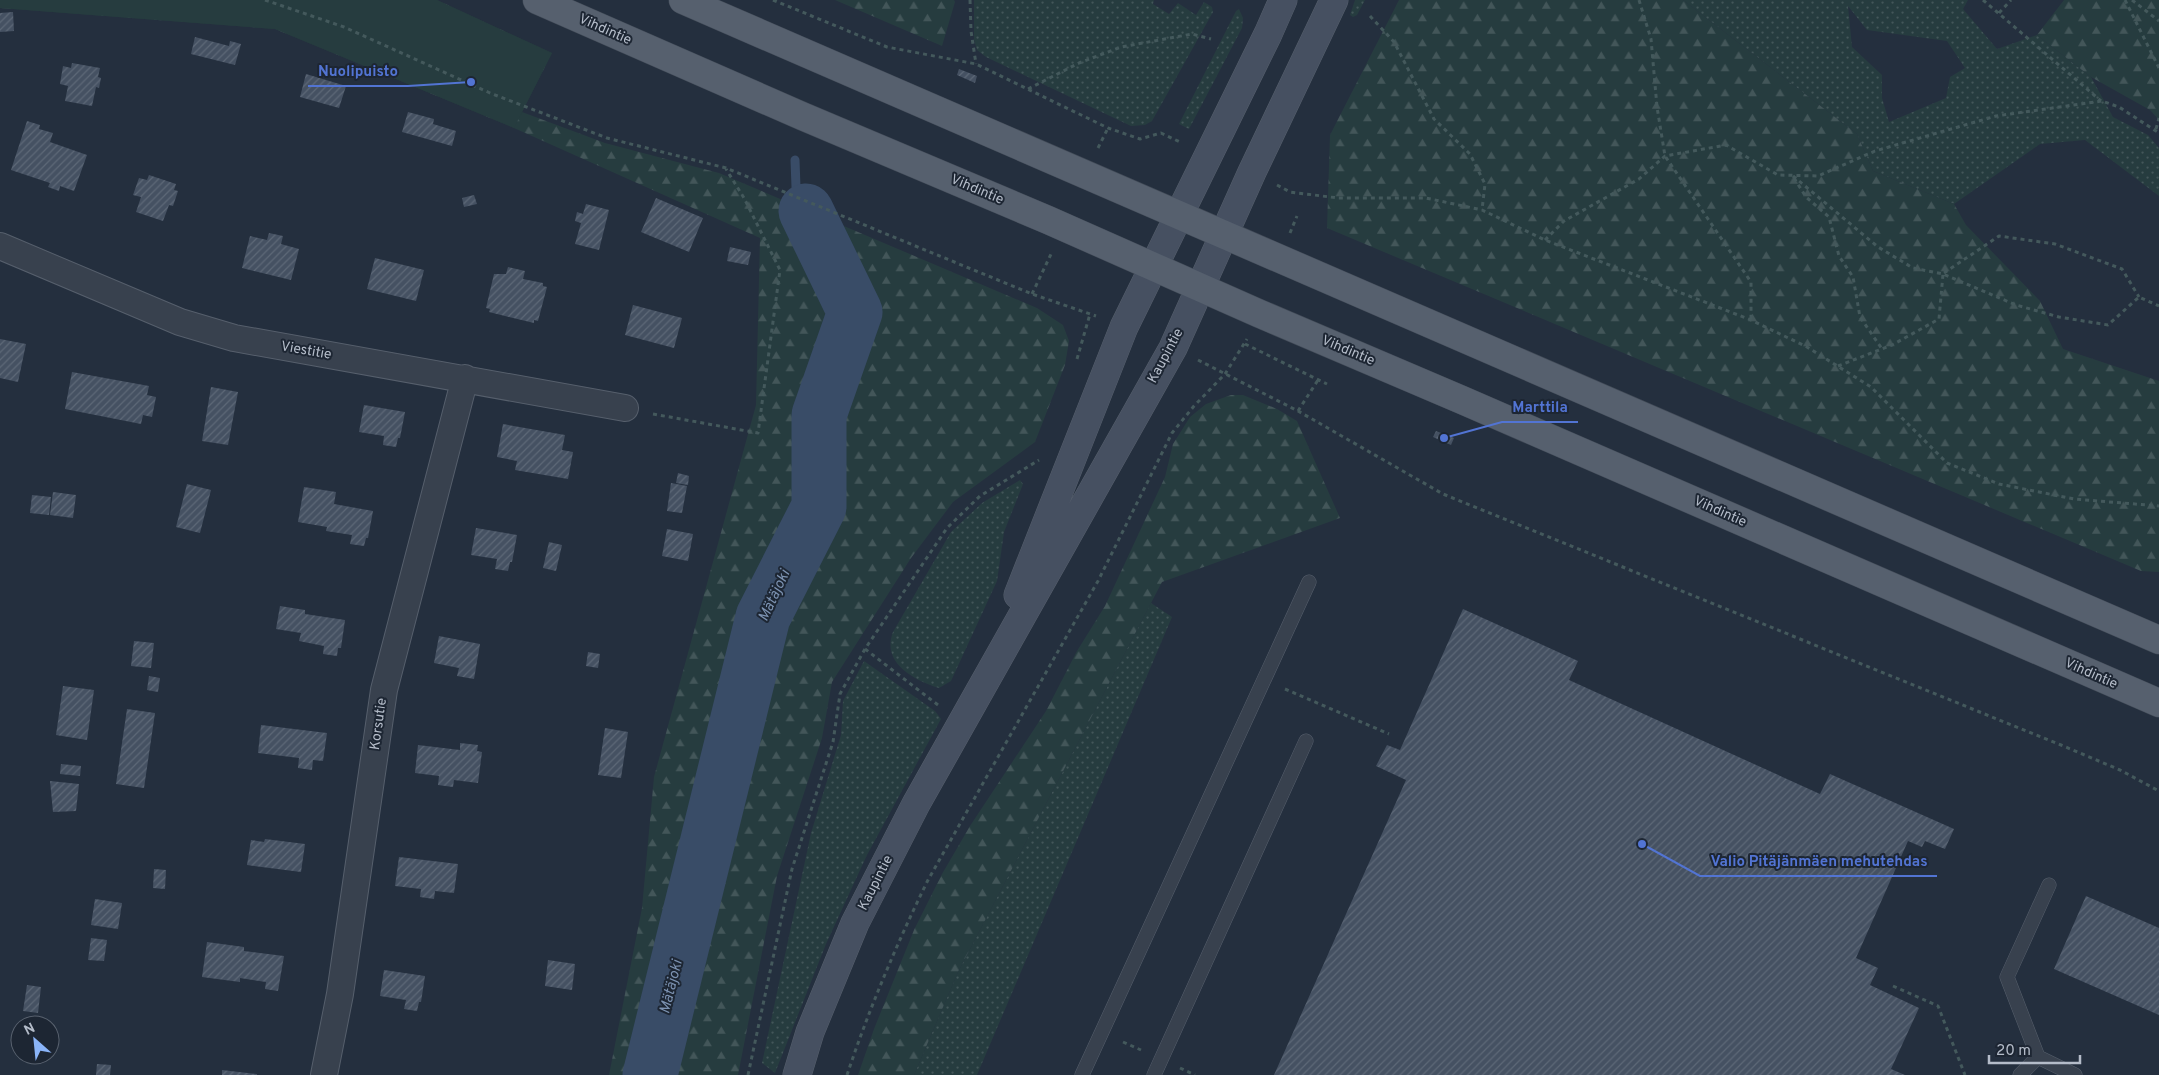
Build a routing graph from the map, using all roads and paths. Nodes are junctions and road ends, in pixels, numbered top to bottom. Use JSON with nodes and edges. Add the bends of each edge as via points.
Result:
{"nodes":[{"id":1,"x":265,"y":0,"type":"edge"},
{"id":2,"x":537,"y":0,"type":"edge"},
{"id":3,"x":683,"y":0,"type":"edge"},
{"id":4,"x":774,"y":0,"type":"edge"},
{"id":5,"x":970,"y":0,"type":"edge"},
{"id":6,"x":1334,"y":0,"type":"edge"},
{"id":7,"x":1639,"y":0,"type":"edge"},
{"id":8,"x":1983,"y":0,"type":"edge"},
{"id":9,"x":2012,"y":0,"type":"edge"},
{"id":10,"x":2126,"y":0,"type":"edge"},
{"id":11,"x":2132,"y":0,"type":"edge"},
{"id":12,"x":1281,"y":1,"type":"edge"},
{"id":13,"x":1999,"y":13,"type":"junction"},
{"id":14,"x":1370,"y":16,"type":"dead end"},
{"id":15,"x":2159,"y":21,"type":"edge"},
{"id":16,"x":1211,"y":40,"type":"dead end"},
{"id":17,"x":976,"y":64,"type":"junction"},
{"id":18,"x":2159,"y":68,"type":"edge"},
{"id":19,"x":1028,"y":89,"type":"junction"},
{"id":20,"x":2102,"y":101,"type":"junction"},
{"id":21,"x":2159,"y":118,"type":"edge"},
{"id":22,"x":2156,"y":129,"type":"junction"},
{"id":23,"x":1161,"y":133,"type":"dead end"},
{"id":24,"x":2159,"y":133,"type":"edge"},
{"id":25,"x":1665,"y":156,"type":"junction"},
{"id":26,"x":726,"y":168,"type":"junction"},
{"id":27,"x":1792,"y":175,"type":"junction"},
{"id":28,"x":1290,"y":192,"type":"dead end"},
{"id":29,"x":1482,"y":210,"type":"junction"},
{"id":30,"x":1178,"y":215,"type":"junction"},
{"id":31,"x":1224,"y":234,"type":"junction"},
{"id":32,"x":1545,"y":240,"type":"junction"},
{"id":33,"x":0,"y":246,"type":"edge"},
{"id":34,"x":1153,"y":266,"type":"junction"},
{"id":35,"x":1943,"y":274,"type":"junction"},
{"id":36,"x":1199,"y":287,"type":"junction"},
{"id":37,"x":2139,"y":297,"type":"junction"},
{"id":38,"x":2159,"y":306,"type":"edge"},
{"id":39,"x":1090,"y":314,"type":"dead end"},
{"id":40,"x":1750,"y":320,"type":"junction"},
{"id":41,"x":1250,"y":333,"type":"dead end"},
{"id":42,"x":1245,"y":344,"type":"junction"},
{"id":43,"x":1882,"y":349,"type":"junction"},
{"id":44,"x":1838,"y":366,"type":"junction"},
{"id":45,"x":1225,"y":374,"type":"junction"},
{"id":46,"x":465,"y":378,"type":"junction"},
{"id":47,"x":1318,"y":380,"type":"junction"},
{"id":48,"x":1327,"y":384,"type":"dead end"},
{"id":49,"x":625,"y":408,"type":"joint"},
{"id":50,"x":1298,"y":411,"type":"junction"},
{"id":51,"x":1040,"y":459,"type":"dead end"},
{"id":52,"x":2159,"y":506,"type":"edge"},
{"id":53,"x":1309,"y":582,"type":"dead end"},
{"id":54,"x":2159,"y":640,"type":"edge"},
{"id":55,"x":865,"y":649,"type":"junction"},
{"id":56,"x":1281,"y":697,"type":"dead end"},
{"id":57,"x":976,"y":701,"type":"junction"},
{"id":58,"x":2159,"y":703,"type":"edge"},
{"id":59,"x":942,"y":708,"type":"dead end"},
{"id":60,"x":1389,"y":734,"type":"dead end"},
{"id":61,"x":1306,"y":741,"type":"dead end"},
{"id":62,"x":2159,"y":791,"type":"edge"},
{"id":63,"x":2050,"y":885,"type":"dead end"},
{"id":64,"x":1893,"y":986,"type":"dead end"},
{"id":65,"x":1127,"y":1033,"type":"dead end"},
{"id":66,"x":1119,"y":1050,"type":"dead end"},
{"id":67,"x":2038,"y":1057,"type":"junction"},
{"id":68,"x":324,"y":1075,"type":"edge"},
{"id":69,"x":748,"y":1075,"type":"edge"},
{"id":70,"x":797,"y":1075,"type":"edge"},
{"id":71,"x":847,"y":1075,"type":"edge"},
{"id":72,"x":1082,"y":1075,"type":"edge"},
{"id":73,"x":1154,"y":1075,"type":"edge"},
{"id":74,"x":1965,"y":1075,"type":"edge"},
{"id":75,"x":2020,"y":1075,"type":"edge"},
{"id":76,"x":2075,"y":1075,"type":"edge"}],
"edges":[{"from":1,"to":26,"type":"path","via":[[344,27],[490,94],[608,138]]},
{"from":2,"to":34,"type":"main road","name":"Vihdintie"},
{"from":3,"to":30,"type":"main road"},
{"from":4,"to":17,"type":"path","via":[[887,47]]},
{"from":5,"to":17,"type":"path"},
{"from":6,"to":31,"type":"main road","name":"Kaupintie"},
{"from":7,"to":25,"type":"path","via":[[1651,39]]},
{"from":8,"to":13,"type":"path"},
{"from":9,"to":13,"type":"path"},
{"from":10,"to":18,"type":"path"},
{"from":11,"to":15,"type":"path"},
{"from":12,"to":30,"type":"main road","name":"Kaupintie","via":[[1268,34]]},
{"from":13,"to":20,"type":"path"},
{"from":14,"to":29,"type":"path","via":[[1394,42],[1434,119],[1470,154],[1485,184]]},
{"from":16,"to":19,"type":"path","via":[[1192,34],[1121,47]]},
{"from":17,"to":19,"type":"path"},
{"from":19,"to":23,"type":"path","via":[[1108,128],[1140,139]]},
{"from":20,"to":22,"type":"path"},
{"from":20,"to":27,"type":"path","via":[[1996,116],[1875,151],[1818,176]]},
{"from":21,"to":22,"type":"path"},
{"from":22,"to":24,"type":"path"},
{"from":25,"to":27,"type":"path","via":[[1726,144],[1778,175]]},
{"from":25,"to":32,"type":"path","via":[[1639,179],[1564,220]]},
{"from":25,"to":40,"type":"path","via":[[1751,282]]},
{"from":26,"to":39,"type":"path","via":[[1032,294]]},
{"from":26,"to":49,"type":"path","via":[[780,270],[758,433]]},
{"from":27,"to":35,"type":"path","via":[[1878,247],[1913,268]]},
{"from":27,"to":43,"type":"path","via":[[1806,197],[1829,217],[1839,256],[1853,277],[1860,317]]},
{"from":28,"to":29,"type":"path","via":[[1338,198],[1426,198]]},
{"from":29,"to":32,"type":"path"},
{"from":30,"to":31,"type":"main road"},
{"from":30,"to":34,"type":"main road","name":"Kaupintie"},
{"from":31,"to":36,"type":"main road","name":"Kaupintie"},
{"from":31,"to":54,"type":"main road"},
{"from":32,"to":40,"type":"path"},
{"from":33,"to":46,"type":"street","name":"Viestitie","via":[[180,322],[234,338]]},
{"from":34,"to":36,"type":"main road","name":"Vihdintie"},
{"from":34,"to":57,"type":"main road","name":"Kaupintie","via":[[1124,327]]},
{"from":35,"to":37,"type":"path","via":[[2016,305],[2059,317],[2108,325]]},
{"from":35,"to":37,"type":"path","via":[[1999,236],[2055,244],[2122,270]]},
{"from":35,"to":43,"type":"path","via":[[1938,319]]},
{"from":36,"to":57,"type":"main road","name":"Kaupintie","via":[[1173,348]]},
{"from":36,"to":58,"type":"main road","name":"Vihdintie"},
{"from":37,"to":38,"type":"path"},
{"from":40,"to":44,"type":"path"},
{"from":41,"to":42,"type":"path"},
{"from":42,"to":45,"type":"path"},
{"from":42,"to":47,"type":"path"},
{"from":43,"to":44,"type":"path"},
{"from":44,"to":52,"type":"path","via":[[1871,387],[1947,463],[1999,484],[2074,499]]},
{"from":45,"to":50,"type":"path"},
{"from":45,"to":71,"type":"path","via":[[1172,433],[1098,581],[928,880],[907,924]]},
{"from":46,"to":49,"type":"street","name":"Viestitie"},
{"from":46,"to":68,"type":"street","name":"Korsutie","via":[[384,690],[340,994]]},
{"from":47,"to":48,"type":"path"},
{"from":47,"to":50,"type":"path"},
{"from":50,"to":62,"type":"path","via":[[1443,494],[2120,770]]},
{"from":51,"to":55,"type":"path","via":[[980,496],[947,528]]},
{"from":53,"to":72,"type":"lane"},
{"from":55,"to":59,"type":"path"},
{"from":55,"to":69,"type":"path","via":[[840,694],[833,742],[792,869]]},
{"from":56,"to":60,"type":"path","via":[[1285,688]]},
{"from":57,"to":70,"type":"main road","name":"Kaupintie","via":[[916,804],[855,923],[810,1032]]},
{"from":61,"to":73,"type":"lane"},
{"from":63,"to":67,"type":"lane","via":[[2006,977]]},
{"from":64,"to":74,"type":"path","via":[[1938,1006]]},
{"from":65,"to":66,"type":"path"},
{"from":67,"to":75,"type":"lane"},
{"from":67,"to":76,"type":"lane"}]}
